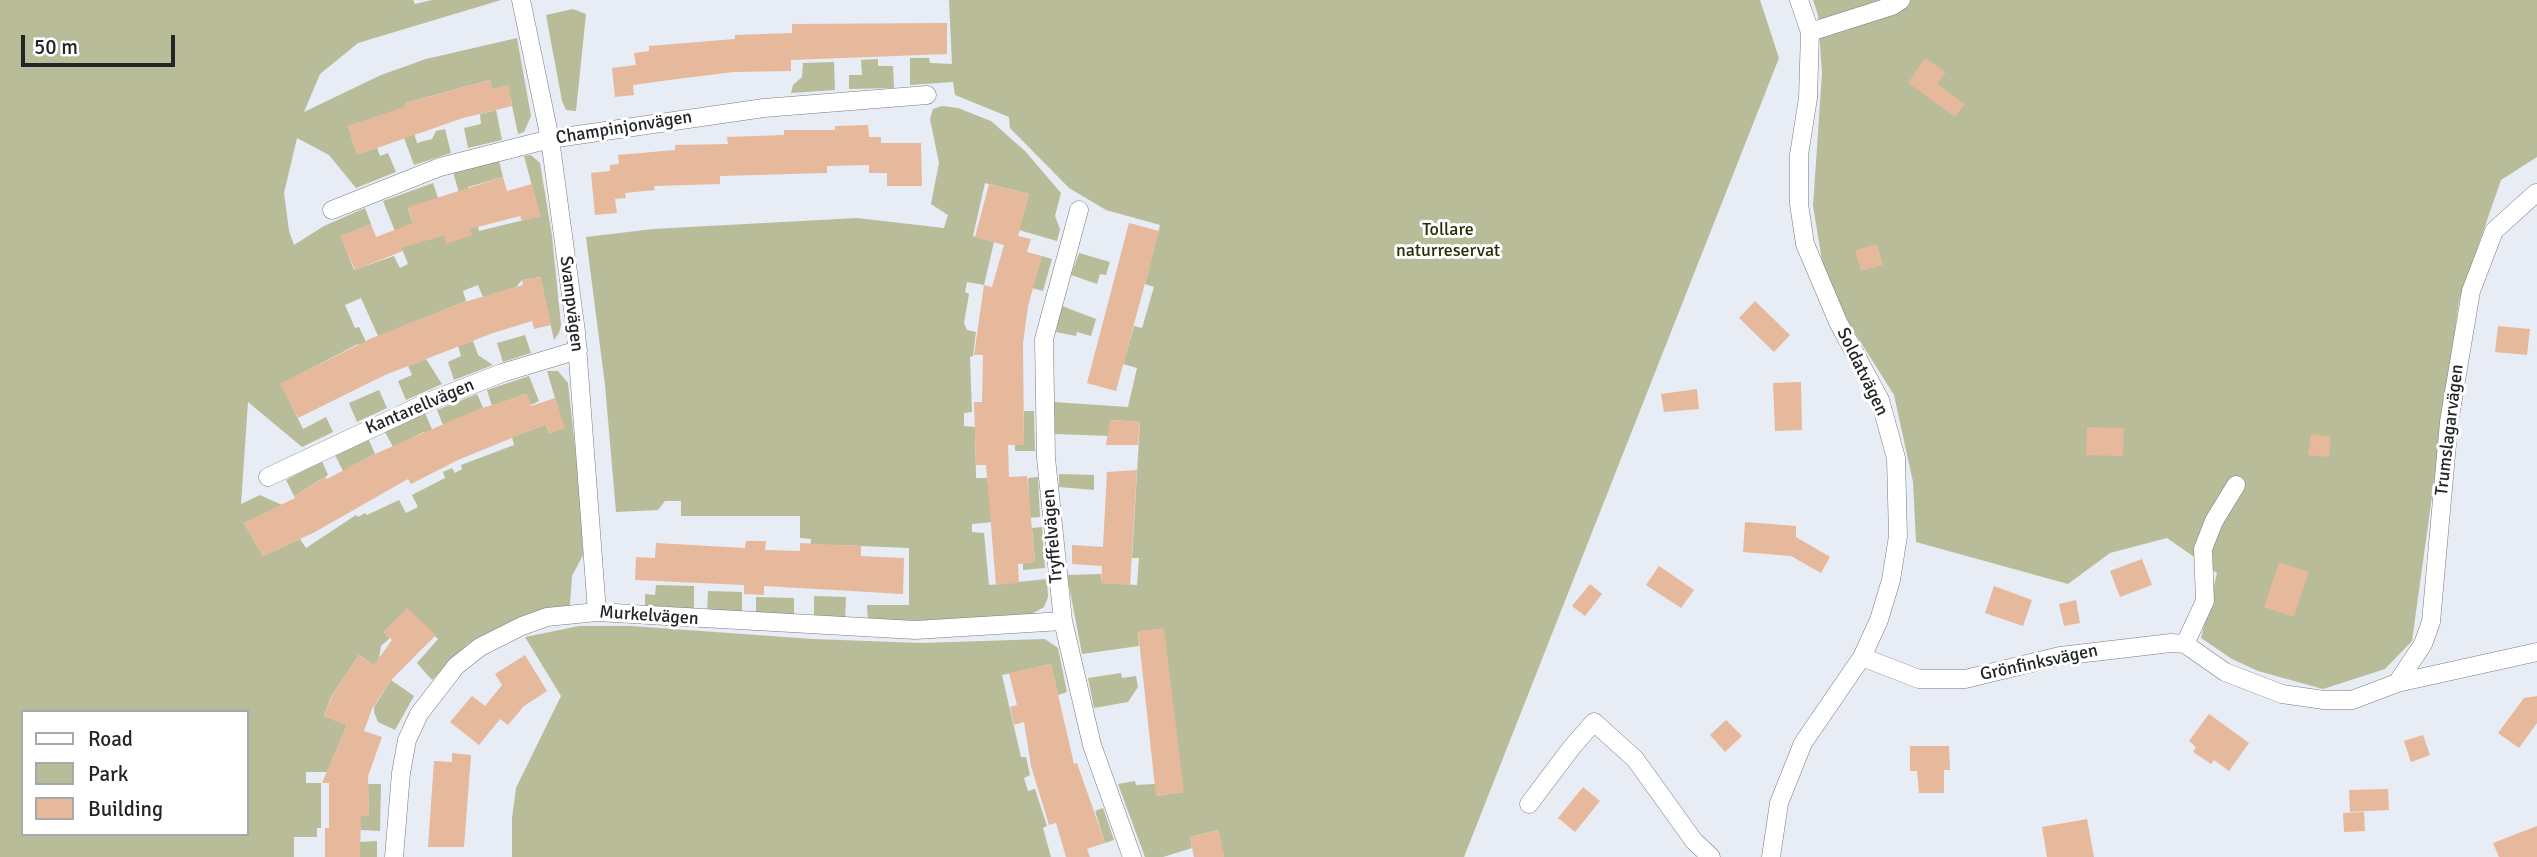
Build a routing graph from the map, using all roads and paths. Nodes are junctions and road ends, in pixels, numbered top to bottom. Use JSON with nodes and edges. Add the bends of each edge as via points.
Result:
{"nodes":[{"id":1,"x":521,"y":0,"type":"edge"},
{"id":2,"x":1799,"y":0,"type":"edge"},
{"id":3,"x":1901,"y":0,"type":"edge"},
{"id":4,"x":1810,"y":32,"type":"junction"},
{"id":5,"x":927,"y":95,"type":"dead end"},
{"id":6,"x":550,"y":139,"type":"junction"},
{"id":7,"x":2536,"y":192,"type":"edge"},
{"id":8,"x":332,"y":210,"type":"dead end"},
{"id":9,"x":1079,"y":210,"type":"dead end"},
{"id":10,"x":578,"y":350,"type":"junction"},
{"id":11,"x":268,"y":477,"type":"dead end"},
{"id":12,"x":2236,"y":485,"type":"dead end"},
{"id":13,"x":597,"y":612,"type":"junction"},
{"id":14,"x":1063,"y":621,"type":"junction"},
{"id":15,"x":2185,"y":644,"type":"junction"},
{"id":16,"x":2537,"y":652,"type":"edge"},
{"id":17,"x":1862,"y":657,"type":"junction"},
{"id":18,"x":2397,"y":682,"type":"junction"},
{"id":19,"x":1529,"y":804,"type":"dead end"},
{"id":20,"x":394,"y":857,"type":"edge"},
{"id":21,"x":1132,"y":857,"type":"edge"},
{"id":22,"x":1711,"y":857,"type":"edge"},
{"id":23,"x":1771,"y":857,"type":"edge"}],
"edges":[{"from":1,"to":6,"type":"street","name":"Svampvägen"},
{"from":2,"to":4,"type":"street","name":"Soldatvägen"},
{"from":3,"to":4,"type":"street"},
{"from":4,"to":17,"type":"street","name":"Soldatvägen","via":[[1808,97],[1799,155],[1805,244],[1838,322],[1880,400],[1896,458],[1898,536],[1891,580]]},
{"from":5,"to":6,"type":"street","name":"Champinjonvägen","via":[[764,108]]},
{"from":6,"to":8,"type":"street","name":"Champinjonvägen","via":[[431,170]]},
{"from":6,"to":10,"type":"street","name":"Svampvägen"},
{"from":7,"to":18,"type":"street","name":"Trumslagarvägen","via":[[2494,231],[2471,291],[2449,422],[2431,622],[2423,644]]},
{"from":9,"to":14,"type":"street","name":"Tryffelvägen","via":[[1051,303],[1042,354],[1046,458]]},
{"from":10,"to":11,"type":"street","name":"Kantarellvägen","via":[[428,402]]},
{"from":10,"to":13,"type":"street","name":"Svampvägen"},
{"from":12,"to":15,"type":"street","via":[[2203,549],[2206,601]]},
{"from":13,"to":14,"type":"street","name":"Murkelvägen","via":[[915,630]]},
{"from":13,"to":20,"type":"street","name":"Murkelvägen","via":[[547,617],[500,634],[456,666],[436,689],[407,740]]},
{"from":14,"to":21,"type":"street","name":"Tryffelvägen","via":[[1092,745]]},
{"from":15,"to":17,"type":"street","name":"Grönfinksvägen","via":[[2103,649],[1965,679],[1919,679]]},
{"from":15,"to":18,"type":"street","via":[[2225,672],[2304,698],[2352,700]]},
{"from":16,"to":18,"type":"street"},
{"from":17,"to":23,"type":"street","name":"Soldatvägen","via":[[1803,743],[1779,803]]},
{"from":19,"to":22,"type":"street","via":[[1594,722],[1635,759],[1694,841]]}]}
